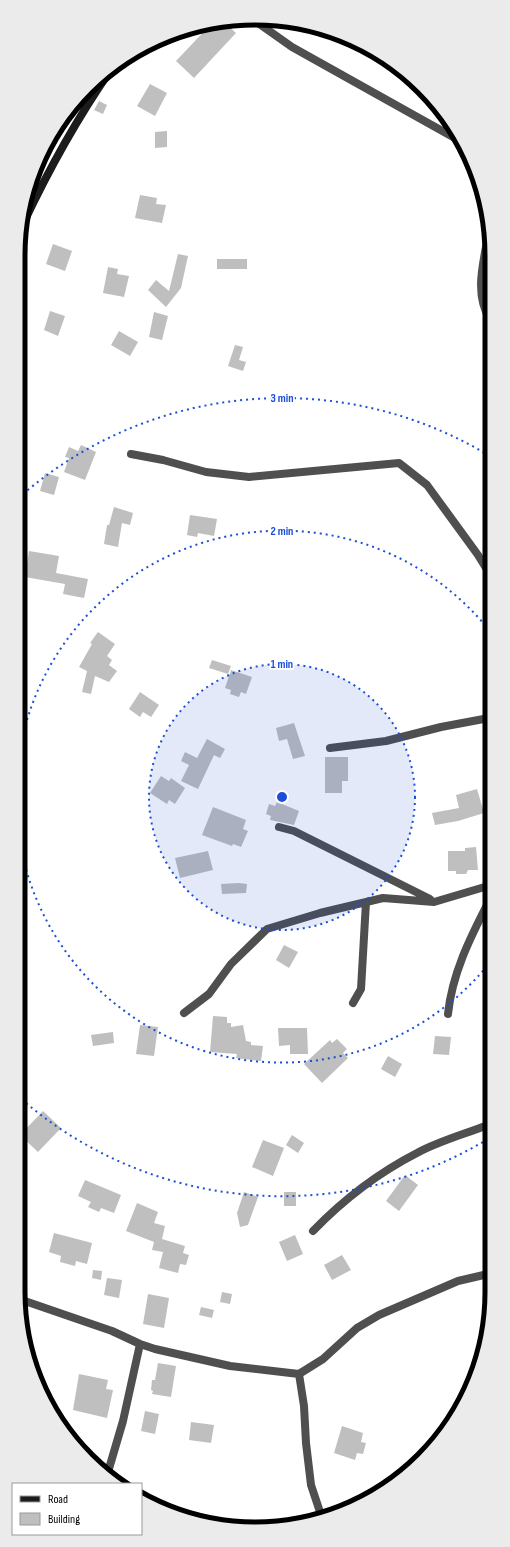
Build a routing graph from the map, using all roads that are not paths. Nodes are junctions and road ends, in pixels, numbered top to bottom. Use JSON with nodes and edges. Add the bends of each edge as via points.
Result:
{"nodes":[{"id":1,"x":261,"y":25,"type":"edge"},
{"id":2,"x":102,"y":83,"type":"edge"},
{"id":3,"x":452,"y":136,"type":"edge"},
{"id":4,"x":29,"y":210,"type":"edge"},
{"id":5,"x":485,"y":249,"type":"edge"},
{"id":6,"x":485,"y":311,"type":"edge"},
{"id":7,"x":131,"y":454,"type":"dead end"},
{"id":8,"x":485,"y":566,"type":"edge"},
{"id":9,"x":485,"y":719,"type":"edge"},
{"id":10,"x":330,"y":748,"type":"dead end"},
{"id":11,"x":278,"y":827,"type":"dead end"},
{"id":12,"x":485,"y":887,"type":"edge"},
{"id":13,"x":366,"y":902,"type":"junction"},
{"id":14,"x":434,"y":902,"type":"junction"},
{"id":15,"x":485,"y":909,"type":"edge"},
{"id":16,"x":353,"y":1003,"type":"dead end"},
{"id":17,"x":184,"y":1013,"type":"dead end"},
{"id":18,"x":448,"y":1014,"type":"dead end"},
{"id":19,"x":485,"y":1126,"type":"edge"},
{"id":20,"x":313,"y":1231,"type":"dead end"},
{"id":21,"x":485,"y":1275,"type":"edge"},
{"id":22,"x":25,"y":1300,"type":"edge"},
{"id":23,"x":140,"y":1344,"type":"junction"},
{"id":24,"x":299,"y":1374,"type":"junction"},
{"id":25,"x":109,"y":1469,"type":"edge"},
{"id":26,"x":320,"y":1513,"type":"edge"}],
"edges":[{"from":1,"to":3,"type":"street","via":[[292,47]]},
{"from":2,"to":4,"type":"street","via":[[81,114]]},
{"from":5,"to":6,"type":"street","via":[[481,283]]},
{"from":7,"to":8,"type":"street","via":[[206,472],[249,477],[399,463],[427,485]]},
{"from":9,"to":10,"type":"street","via":[[386,741]]},
{"from":11,"to":14,"type":"street","via":[[294,831]]},
{"from":12,"to":14,"type":"street"},
{"from":13,"to":14,"type":"street","via":[[383,898]]},
{"from":13,"to":16,"type":"street","via":[[361,989]]},
{"from":13,"to":17,"type":"street","via":[[267,929],[231,964],[209,994]]},
{"from":15,"to":18,"type":"street","via":[[465,948]]},
{"from":19,"to":20,"type":"street","via":[[418,1152],[378,1176],[333,1211]]},
{"from":21,"to":24,"type":"street","via":[[458,1281],[379,1314],[357,1328],[324,1359]]},
{"from":22,"to":23,"type":"street","via":[[112,1331]]},
{"from":23,"to":24,"type":"street","via":[[230,1366]]},
{"from":23,"to":25,"type":"street","via":[[123,1421]]},
{"from":24,"to":26,"type":"street","via":[[311,1485]]}]}
